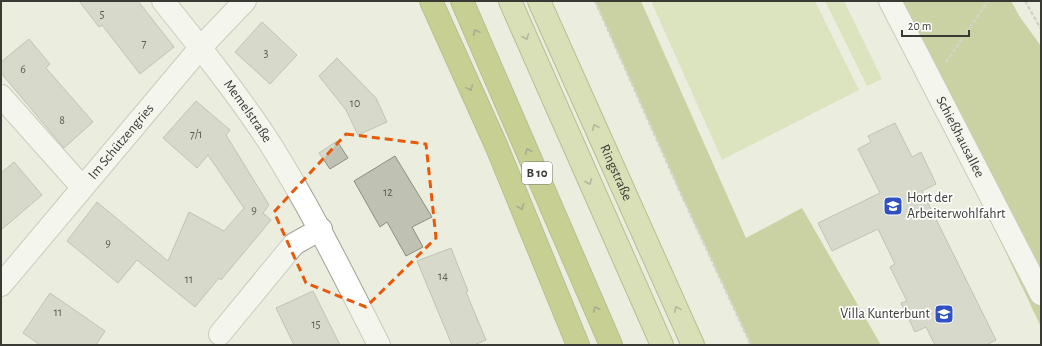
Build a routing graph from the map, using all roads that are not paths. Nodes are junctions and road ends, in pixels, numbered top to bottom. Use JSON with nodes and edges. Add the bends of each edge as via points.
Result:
{"nodes":[{"id":1,"x":164,"y":1,"type":"edge"},
{"id":2,"x":246,"y":1,"type":"edge"},
{"id":3,"x":431,"y":1,"type":"edge"},
{"id":4,"x":462,"y":1,"type":"edge"},
{"id":5,"x":510,"y":1,"type":"edge"},
{"id":6,"x":539,"y":1,"type":"edge"},
{"id":7,"x":890,"y":1,"type":"edge"},
{"id":8,"x":200,"y":48,"type":"junction"},
{"id":9,"x":1,"y":96,"type":"edge"},
{"id":10,"x":82,"y":187,"type":"junction"},
{"id":11,"x":321,"y":229,"type":"junction"},
{"id":12,"x":1,"y":285,"type":"edge"},
{"id":13,"x":1041,"y":294,"type":"edge"},
{"id":14,"x":220,"y":334,"type":"dead end"},
{"id":15,"x":379,"y":345,"type":"edge"},
{"id":16,"x":578,"y":345,"type":"edge"},
{"id":17,"x":611,"y":345,"type":"edge"},
{"id":18,"x":662,"y":345,"type":"edge"},
{"id":19,"x":693,"y":345,"type":"edge"}],
"edges":[{"from":1,"to":8,"type":"street","name":"Memelstraße"},
{"from":2,"to":8,"type":"street","name":"Im Schützengries"},
{"from":3,"to":16,"type":"highway","number":"B 10","one_way":true,"via":[[496,145]]},
{"from":17,"to":4,"type":"highway","number":"B 10","one_way":true},
{"from":5,"to":18,"type":"main road","name":"Ringstraße","one_way":true},
{"from":19,"to":6,"type":"main road","name":"Ringstraße","one_way":true},
{"from":7,"to":13,"type":"street","name":"Schießhausallee"},
{"from":8,"to":10,"type":"street","name":"Im Schützengries"},
{"from":8,"to":11,"type":"street","name":"Memelstraße","via":[[268,142]]},
{"from":9,"to":10,"type":"street"},
{"from":10,"to":12,"type":"street","name":"Im Schützengries"},
{"from":11,"to":14,"type":"street","via":[[294,244]]},
{"from":11,"to":15,"type":"street","name":"Memelstraße"}]}
